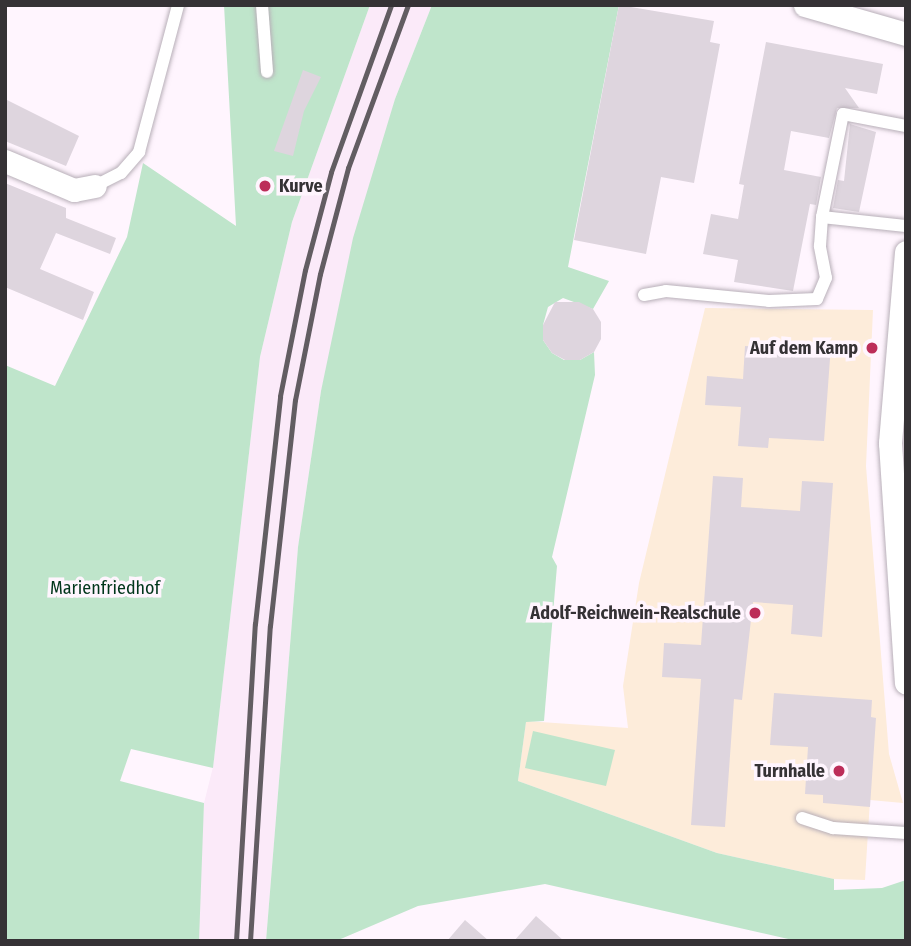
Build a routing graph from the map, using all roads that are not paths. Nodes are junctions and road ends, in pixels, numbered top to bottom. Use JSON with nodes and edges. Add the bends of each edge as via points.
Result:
{"nodes":[{"id":1,"x":178,"y":5,"type":"edge"},
{"id":2,"x":261,"y":5,"type":"edge"},
{"id":3,"x":805,"y":5,"type":"edge"},
{"id":4,"x":906,"y":34,"type":"edge"},
{"id":5,"x":267,"y":72,"type":"dead end"},
{"id":6,"x":906,"y":126,"type":"edge"},
{"id":7,"x":5,"y":161,"type":"edge"},
{"id":8,"x":95,"y":186,"type":"joint"},
{"id":9,"x":822,"y":217,"type":"junction"},
{"id":10,"x":906,"y":226,"type":"edge"},
{"id":11,"x":906,"y":252,"type":"edge"},
{"id":12,"x":644,"y":295,"type":"dead end"},
{"id":13,"x":906,"y":682,"type":"edge"},
{"id":14,"x":802,"y":818,"type":"dead end"},
{"id":15,"x":906,"y":833,"type":"edge"}],
"edges":[{"from":1,"to":8,"type":"lane","via":[[139,152],[121,173]]},
{"from":2,"to":5,"type":"lane"},
{"from":3,"to":4,"type":"street"},
{"from":6,"to":9,"type":"lane","via":[[844,114]]},
{"from":7,"to":8,"type":"street","via":[[74,190]]},
{"from":9,"to":10,"type":"lane"},
{"from":9,"to":12,"type":"lane","via":[[820,246],[826,278],[817,299],[769,301],[667,291]]},
{"from":11,"to":13,"type":"street","via":[[890,443]]},
{"from":14,"to":15,"type":"lane","via":[[833,828]]}]}
